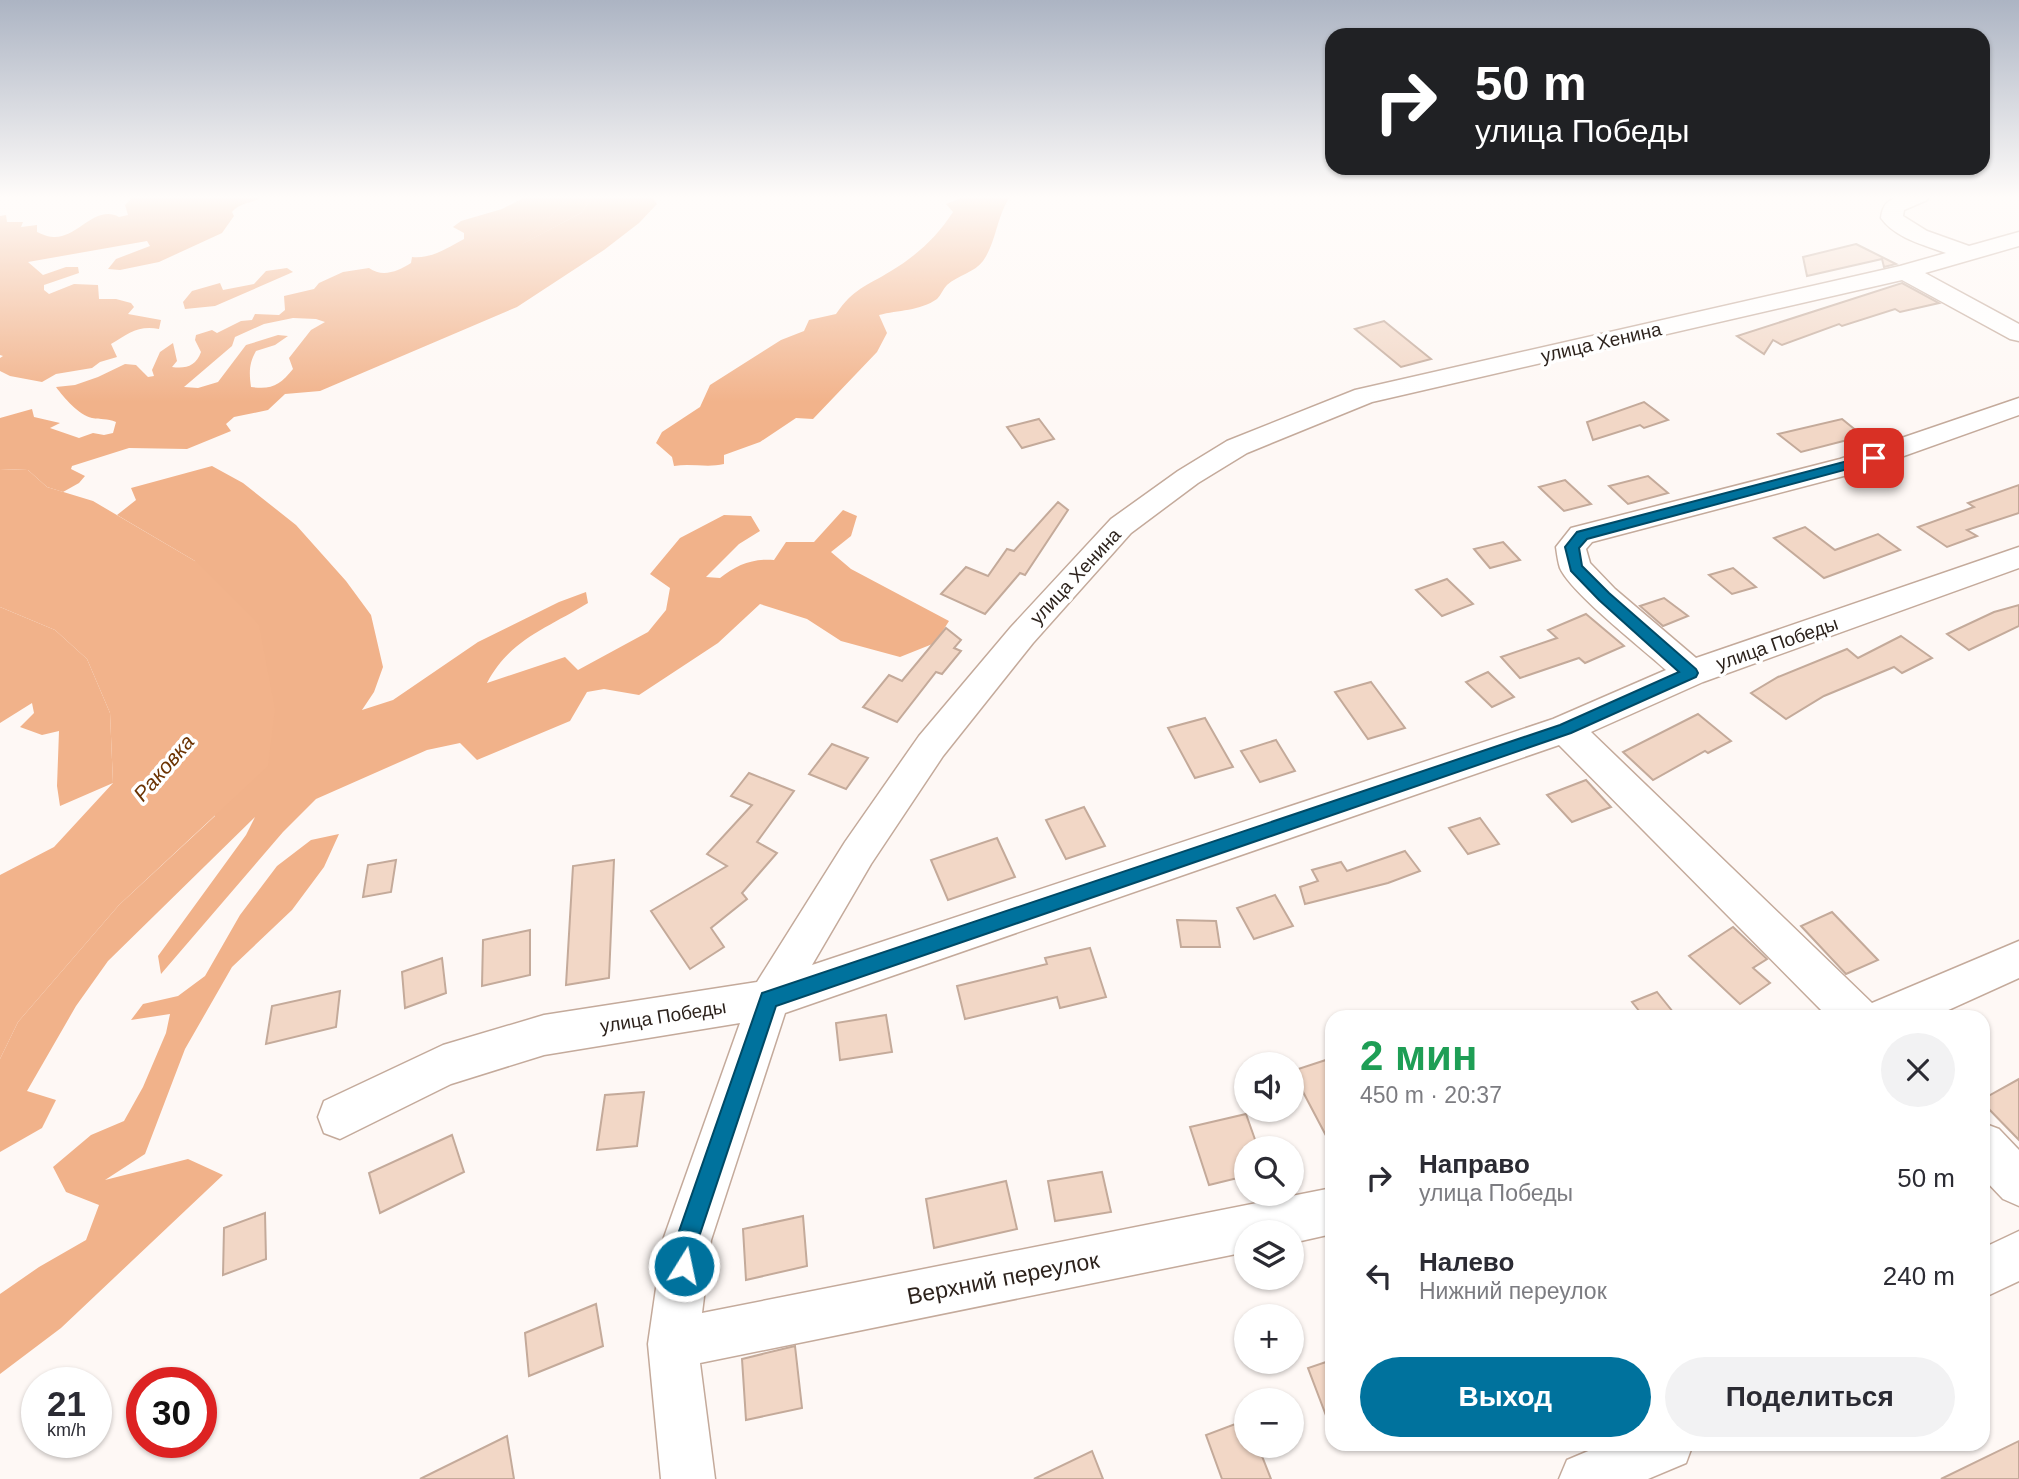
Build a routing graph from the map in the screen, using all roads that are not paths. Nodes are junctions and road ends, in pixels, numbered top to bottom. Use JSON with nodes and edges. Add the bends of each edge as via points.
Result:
{"nodes":[{"id":1,"x":1931,"y":264,"type":"edge"},
{"id":2,"x":1905,"y":272,"type":"junction"},
{"id":3,"x":2019,"y":334,"type":"edge"},
{"id":4,"x":2019,"y":406,"type":"edge"},
{"id":5,"x":2019,"y":557,"type":"edge"},
{"id":6,"x":1691,"y":673,"type":"junction"},
{"id":7,"x":1565,"y":729,"type":"junction"},
{"id":8,"x":2019,"y":958,"type":"edge"},
{"id":9,"x":769,"y":999,"type":"junction"},
{"id":10,"x":1850,"y":1010,"type":"edge"},
{"id":11,"x":1902,"y":1010,"type":"edge"},
{"id":12,"x":340,"y":1117,"type":"dead end"},
{"id":13,"x":1990,"y":1152,"type":"edge"},
{"id":14,"x":2019,"y":1183,"type":"edge"},
{"id":15,"x":1325,"y":1212,"type":"edge"},
{"id":16,"x":2019,"y":1255,"type":"edge"},
{"id":17,"x":1990,"y":1270,"type":"edge"},
{"id":18,"x":673,"y":1344,"type":"junction"},
{"id":19,"x":1651,"y":1451,"type":"edge"},
{"id":20,"x":688,"y":1479,"type":"edge"},
{"id":21,"x":1586,"y":1479,"type":"edge"}],
"edges":[{"from":1,"to":2,"type":"street","name":"улица Хенина"},
{"from":2,"to":3,"type":"street"},
{"from":2,"to":9,"type":"street","name":"улица Хенина","via":[[1364,396],[1237,447],[1188,477],[1121,526],[1021,635],[930,747],[858,853]]},
{"from":4,"to":6,"type":"street","via":[[1849,466],[1582,536],[1572,547],[1576,567]]},
{"from":5,"to":6,"type":"street","name":"улица Победы"},
{"from":6,"to":7,"type":"street","name":"улица Победы"},
{"from":7,"to":9,"type":"street","name":"улица Победы"},
{"from":7,"to":10,"type":"street"},
{"from":8,"to":11,"type":"street"},
{"from":9,"to":12,"type":"street","name":"улица Победы","via":[[544,1035],[443,1066]]},
{"from":9,"to":18,"type":"street","name":"улица Хенина","via":[[687,1240]]},
{"from":13,"to":14,"type":"street"},
{"from":15,"to":18,"type":"street","name":"Верхний переулок"},
{"from":16,"to":17,"type":"street"},
{"from":18,"to":20,"type":"street","name":"улица Хенина"},
{"from":19,"to":21,"type":"street"}]}
